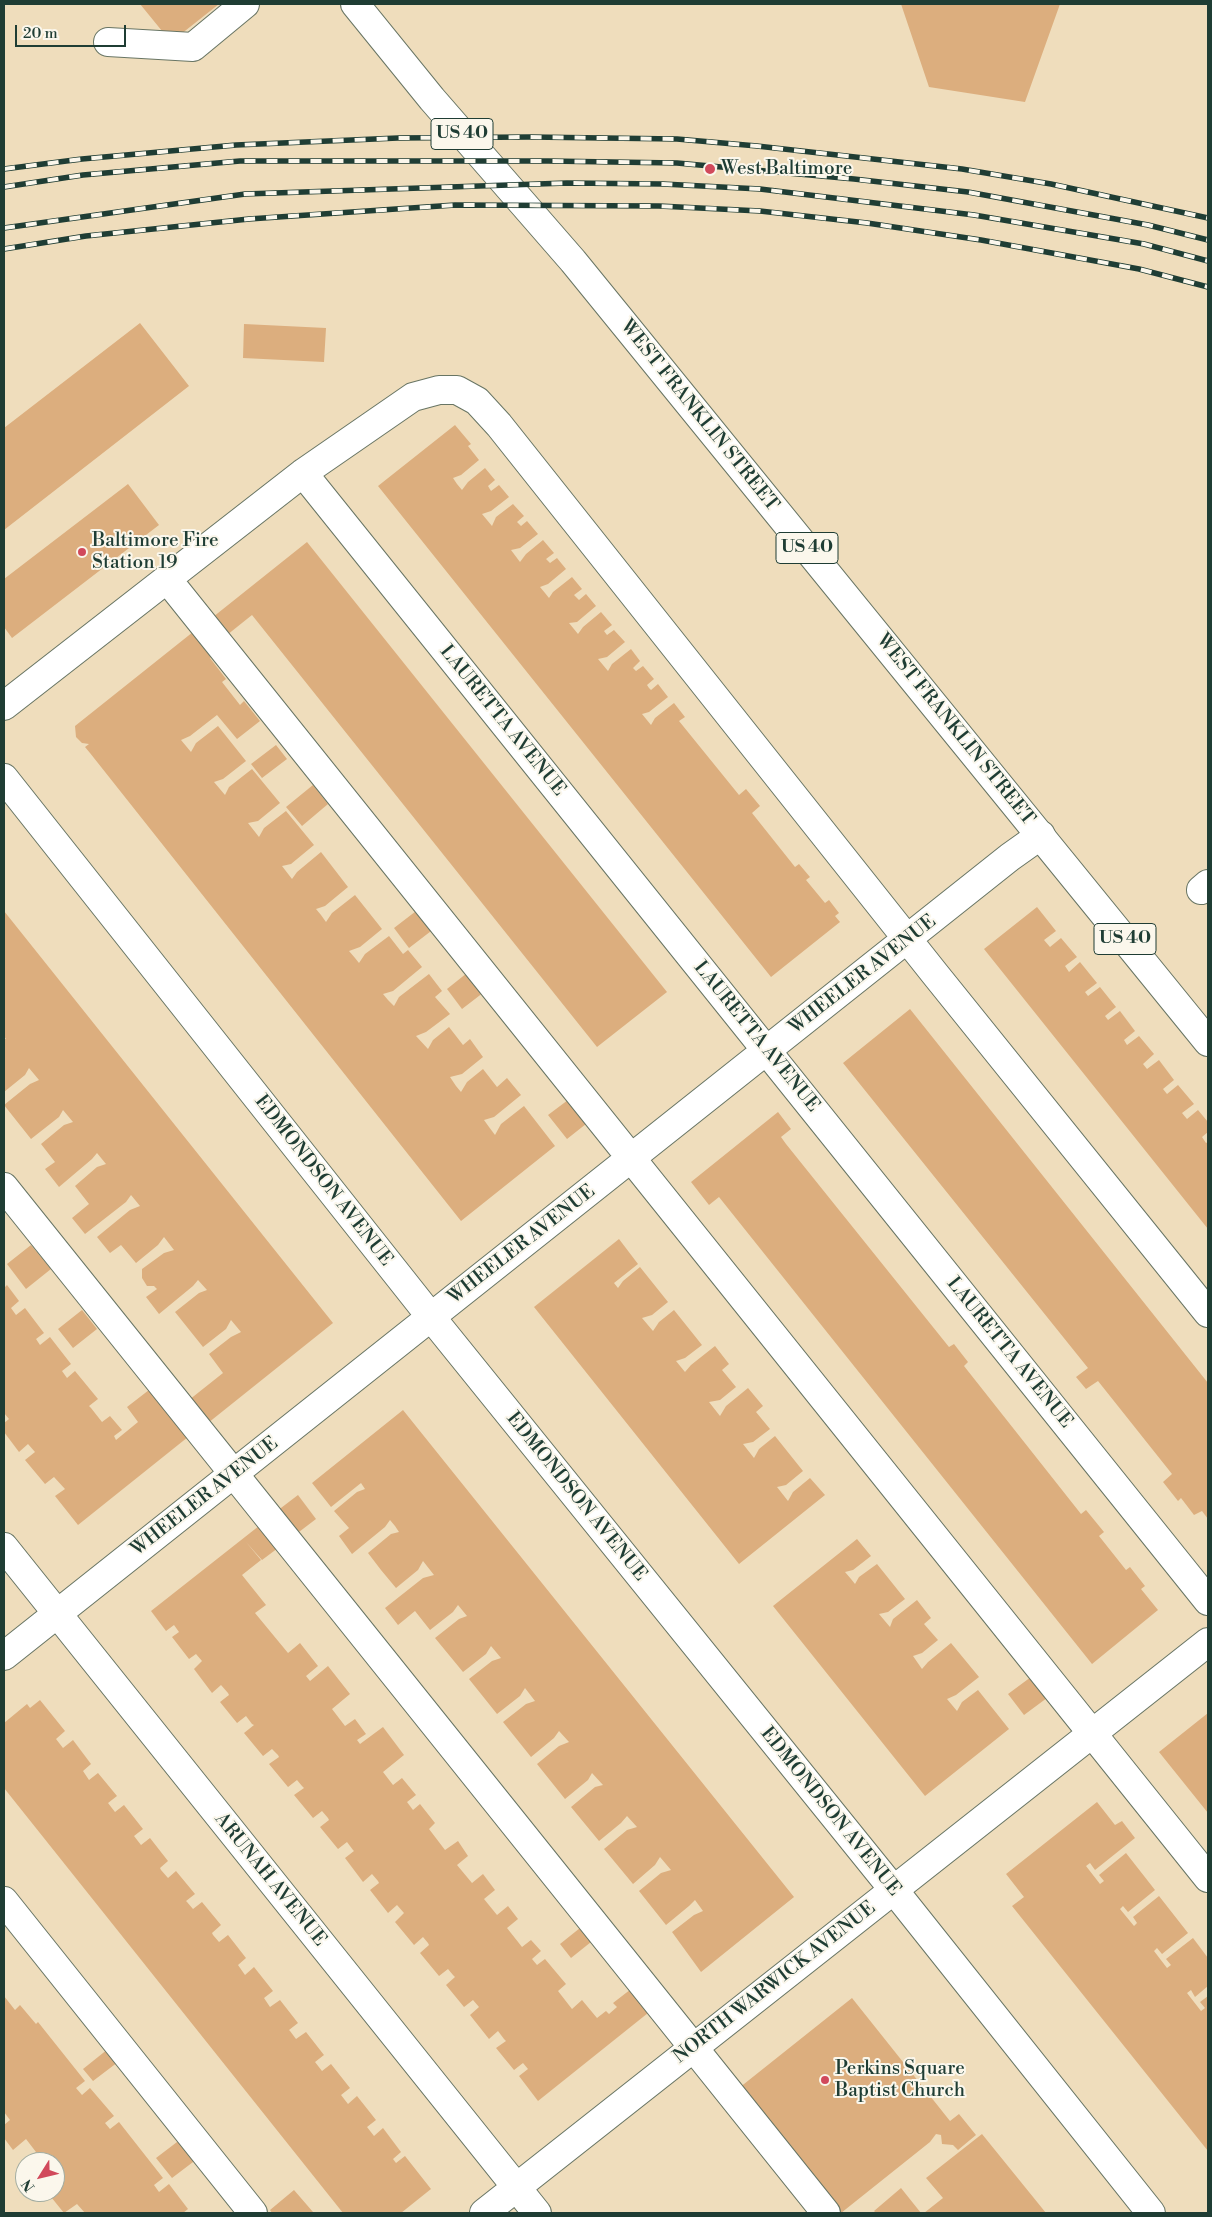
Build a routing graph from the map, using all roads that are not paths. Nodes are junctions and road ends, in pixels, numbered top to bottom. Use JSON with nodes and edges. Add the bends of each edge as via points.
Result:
{"nodes":[{"id":1,"x":245,"y":4,"type":"edge"},
{"id":2,"x":355,"y":4,"type":"edge"},
{"id":3,"x":108,"y":42,"type":"dead end"},
{"id":4,"x":303,"y":473,"type":"junction"},
{"id":5,"x":167,"y":579,"type":"junction"},
{"id":6,"x":4,"y":706,"type":"edge"},
{"id":7,"x":4,"y":778,"type":"edge"},
{"id":8,"x":1041,"y":835,"type":"junction"},
{"id":9,"x":907,"y":939,"type":"junction"},
{"id":10,"x":1208,"y":1042,"type":"edge"},
{"id":11,"x":767,"y":1051,"type":"junction"},
{"id":12,"x":631,"y":1158,"type":"junction"},
{"id":13,"x":4,"y":1187,"type":"edge"},
{"id":14,"x":1208,"y":1313,"type":"edge"},
{"id":15,"x":431,"y":1317,"type":"junction"},
{"id":16,"x":234,"y":1474,"type":"junction"},
{"id":17,"x":4,"y":1547,"type":"edge"},
{"id":18,"x":1208,"y":1601,"type":"edge"},
{"id":19,"x":58,"y":1614,"type":"junction"},
{"id":20,"x":1208,"y":1642,"type":"edge"},
{"id":21,"x":4,"y":1656,"type":"edge"},
{"id":22,"x":1092,"y":1733,"type":"junction"},
{"id":23,"x":1208,"y":1878,"type":"edge"},
{"id":24,"x":893,"y":1889,"type":"junction"},
{"id":25,"x":4,"y":1901,"type":"edge"},
{"id":26,"x":693,"y":2048,"type":"junction"},
{"id":27,"x":516,"y":2188,"type":"junction"},
{"id":28,"x":253,"y":2213,"type":"edge"},
{"id":29,"x":484,"y":2213,"type":"edge"},
{"id":30,"x":537,"y":2213,"type":"edge"},
{"id":31,"x":826,"y":2213,"type":"edge"},
{"id":32,"x":1151,"y":2213,"type":"edge"}],
"edges":[{"from":1,"to":3,"type":"street","via":[[193,47]]},
{"from":2,"to":8,"type":"street","name":"WEST FRANKLIN STREET","number":"US 40","via":[[590,283]]},
{"from":4,"to":5,"type":"street"},
{"from":4,"to":9,"type":"street","via":[[413,397],[439,390],[456,390],[477,401],[505,432]]},
{"from":4,"to":11,"type":"street","name":"LAURETTA AVENUE"},
{"from":5,"to":6,"type":"street"},
{"from":5,"to":12,"type":"street"},
{"from":7,"to":15,"type":"street","name":"EDMONDSON AVENUE"},
{"from":8,"to":9,"type":"street","name":"WHEELER AVENUE"},
{"from":8,"to":10,"type":"street","name":"WEST FRANKLIN STREET","number":"US 40"},
{"from":9,"to":11,"type":"street","name":"WHEELER AVENUE"},
{"from":9,"to":14,"type":"street"},
{"from":11,"to":12,"type":"street","name":"WHEELER AVENUE"},
{"from":11,"to":18,"type":"street","name":"LAURETTA AVENUE"},
{"from":12,"to":15,"type":"street","name":"WHEELER AVENUE"},
{"from":12,"to":22,"type":"street"},
{"from":13,"to":16,"type":"street"},
{"from":15,"to":16,"type":"street","name":"WHEELER AVENUE"},
{"from":15,"to":24,"type":"street","name":"EDMONDSON AVENUE"},
{"from":16,"to":19,"type":"street","name":"WHEELER AVENUE"},
{"from":16,"to":26,"type":"street"},
{"from":17,"to":19,"type":"street","name":"ARUNAH AVENUE"},
{"from":19,"to":21,"type":"street","name":"WHEELER AVENUE"},
{"from":19,"to":27,"type":"street","name":"ARUNAH AVENUE"},
{"from":20,"to":22,"type":"street","name":"NORTH WARWICK AVENUE"},
{"from":22,"to":23,"type":"street"},
{"from":22,"to":24,"type":"street","name":"NORTH WARWICK AVENUE"},
{"from":24,"to":26,"type":"street","name":"NORTH WARWICK AVENUE"},
{"from":24,"to":32,"type":"street","name":"EDMONDSON AVENUE"},
{"from":25,"to":28,"type":"street"},
{"from":26,"to":27,"type":"street","name":"NORTH WARWICK AVENUE"},
{"from":26,"to":31,"type":"street"},
{"from":27,"to":29,"type":"street","name":"NORTH WARWICK AVENUE"},
{"from":27,"to":30,"type":"street","name":"ARUNAH AVENUE"}]}
